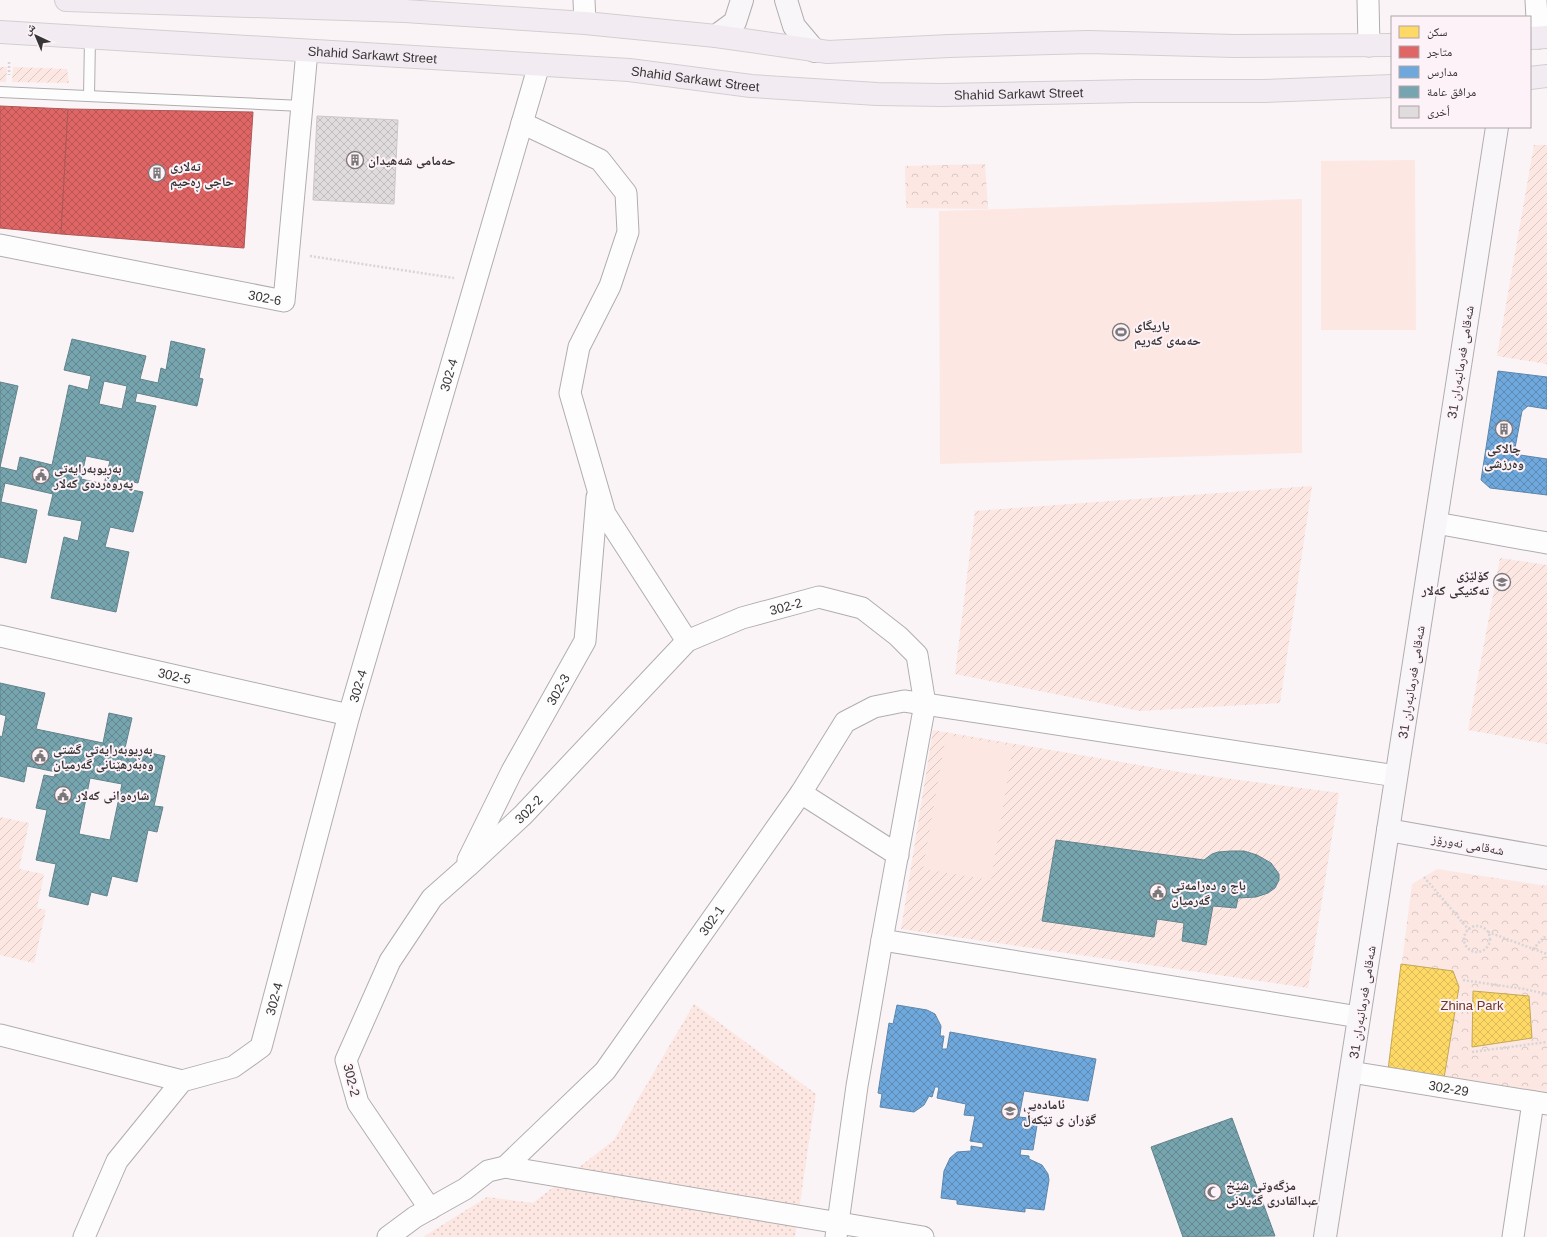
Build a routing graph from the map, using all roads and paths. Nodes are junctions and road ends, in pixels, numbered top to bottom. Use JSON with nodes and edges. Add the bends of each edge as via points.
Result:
{"nodes":[{"id":1,"x":66,"y":0,"type":"edge"},
{"id":2,"x":584,"y":0,"type":"edge"},
{"id":3,"x":742,"y":0,"type":"edge"},
{"id":4,"x":786,"y":0,"type":"edge"},
{"id":5,"x":1368,"y":0,"type":"edge"},
{"id":6,"x":1536,"y":0,"type":"edge"},
{"id":7,"x":237,"y":3,"type":"edge"},
{"id":8,"x":405,"y":6,"type":"edge"},
{"id":9,"x":585,"y":23,"type":"junction"},
{"id":10,"x":1,"y":32,"type":"edge"},
{"id":11,"x":716,"y":36,"type":"junction"},
{"id":12,"x":90,"y":38,"type":"junction"},
{"id":13,"x":1538,"y":38,"type":"edge"},
{"id":14,"x":1391,"y":45,"type":"edge"},
{"id":15,"x":1369,"y":46,"type":"junction"},
{"id":16,"x":307,"y":51,"type":"junction"},
{"id":17,"x":815,"y":51,"type":"junction"},
{"id":18,"x":539,"y":65,"type":"junction"},
{"id":19,"x":1547,"y":76,"type":"edge"},
{"id":20,"x":1531,"y":78,"type":"edge"},
{"id":21,"x":1391,"y":86,"type":"edge"},
{"id":22,"x":0,"y":92,"type":"edge"},
{"id":23,"x":89,"y":96,"type":"junction"},
{"id":24,"x":302,"y":106,"type":"junction"},
{"id":25,"x":522,"y":123,"type":"junction"},
{"id":26,"x":1496,"y":128,"type":"edge"},
{"id":27,"x":0,"y":245,"type":"edge"},
{"id":28,"x":288,"y":253,"type":"junction"},
{"id":29,"x":476,"y":281,"type":"junction"},
{"id":30,"x":598,"y":490,"type":"junction"},
{"id":31,"x":1436,"y":523,"type":"junction"},
{"id":32,"x":1547,"y":543,"type":"edge"},
{"id":33,"x":0,"y":636,"type":"edge"},
{"id":34,"x":687,"y":641,"type":"junction"},
{"id":35,"x":925,"y":704,"type":"junction"},
{"id":36,"x":349,"y":715,"type":"junction"},
{"id":37,"x":1396,"y":776,"type":"junction"},
{"id":38,"x":800,"y":793,"type":"junction"},
{"id":39,"x":1388,"y":830,"type":"junction"},
{"id":40,"x":898,"y":855,"type":"junction"},
{"id":41,"x":1547,"y":858,"type":"edge"},
{"id":42,"x":462,"y":872,"type":"junction"},
{"id":43,"x":1424,"y":877,"type":"dead end"},
{"id":44,"x":1469,"y":930,"type":"junction"},
{"id":45,"x":1488,"y":932,"type":"junction"},
{"id":46,"x":1547,"y":938,"type":"edge"},
{"id":47,"x":882,"y":940,"type":"junction"},
{"id":48,"x":1533,"y":949,"type":"junction"},
{"id":49,"x":1547,"y":954,"type":"edge"},
{"id":50,"x":1463,"y":980,"type":"dead end"},
{"id":51,"x":1547,"y":994,"type":"edge"},
{"id":52,"x":1359,"y":1017,"type":"junction"},
{"id":53,"x":0,"y":1035,"type":"edge"},
{"id":54,"x":1547,"y":1042,"type":"edge"},
{"id":55,"x":1472,"y":1052,"type":"dead end"},
{"id":56,"x":1351,"y":1072,"type":"junction"},
{"id":57,"x":182,"y":1081,"type":"junction"},
{"id":58,"x":1540,"y":1103,"type":"edge"},
{"id":59,"x":505,"y":1167,"type":"junction"},
{"id":60,"x":430,"y":1209,"type":"junction"},
{"id":61,"x":837,"y":1230,"type":"edge"},
{"id":62,"x":84,"y":1237,"type":"edge"},
{"id":63,"x":388,"y":1237,"type":"edge"},
{"id":64,"x":923,"y":1237,"type":"edge"},
{"id":65,"x":1325,"y":1237,"type":"edge"},
{"id":66,"x":1513,"y":1237,"type":"edge"}],
"edges":[{"from":1,"to":7,"type":"main road"},
{"from":2,"to":9,"type":"street"},
{"from":3,"to":11,"type":"main road","via":[[735,22]]},
{"from":4,"to":17,"type":"main road","via":[[794,26]]},
{"from":5,"to":15,"type":"street"},
{"from":6,"to":13,"type":"street"},
{"from":7,"to":8,"type":"main road"},
{"from":8,"to":9,"type":"main road"},
{"from":9,"to":11,"type":"main road"},
{"from":10,"to":12,"type":"main road","name":"Shahid Sarkawt Street"},
{"from":11,"to":17,"type":"main road"},
{"from":12,"to":16,"type":"main road","name":"Shahid Sarkawt Street"},
{"from":12,"to":23,"type":"lane"},
{"from":14,"to":15,"type":"main road"},
{"from":15,"to":17,"type":"main road","via":[[1088,42]]},
{"from":16,"to":18,"type":"main road","name":"Shahid Sarkawt Street"},
{"from":16,"to":24,"type":"street","name":"302-6"},
{"from":18,"to":21,"type":"main road","name":"Shahid Sarkawt Street","via":[[629,70],[751,86],[877,94],[1264,91]]},
{"from":18,"to":25,"type":"street","name":"302-4"},
{"from":19,"to":20,"type":"main road"},
{"from":22,"to":23,"type":"lane"},
{"from":23,"to":24,"type":"lane"},
{"from":24,"to":28,"type":"street","name":"302-6"},
{"from":25,"to":29,"type":"street","name":"302-4"},
{"from":25,"to":30,"type":"street","via":[[600,160],[626,193],[628,232],[610,286],[579,347],[570,393]]},
{"from":26,"to":31,"type":"main road","name":"شەقامی فەرمانبەران 31"},
{"from":27,"to":28,"type":"street","name":"302-6","via":[[284,301]]},
{"from":28,"to":29,"type":"path"},
{"from":29,"to":36,"type":"street","name":"302-4"},
{"from":30,"to":34,"type":"street","via":[[605,514]]},
{"from":30,"to":42,"type":"street","name":"302-3","via":[[585,641],[512,771]]},
{"from":31,"to":32,"type":"street"},
{"from":31,"to":37,"type":"main road","name":"شەقامی فەرمانبەران 31"},
{"from":33,"to":36,"type":"street","name":"302-5"},
{"from":34,"to":35,"type":"street","name":"302-2","via":[[742,618],[819,597],[862,608],[898,636],[917,655]]},
{"from":34,"to":42,"type":"street","name":"302-2","via":[[523,815]]},
{"from":35,"to":37,"type":"street","name":"302-1"},
{"from":35,"to":38,"type":"street","name":"302-1","via":[[904,701],[874,707],[845,722]]},
{"from":35,"to":40,"type":"street"},
{"from":36,"to":57,"type":"street","name":"302-4","via":[[261,1047],[233,1067]]},
{"from":37,"to":39,"type":"main road","name":"شەقامی فەرمانبەران 31"},
{"from":38,"to":40,"type":"street"},
{"from":38,"to":59,"type":"street","name":"302-1","via":[[605,1071]]},
{"from":39,"to":41,"type":"main road","name":"شەقامی نەورۆز"},
{"from":39,"to":52,"type":"main road","name":"شەقامی فەرمانبەران 31"},
{"from":40,"to":47,"type":"street"},
{"from":42,"to":60,"type":"street","name":"302-2","via":[[432,898],[390,961],[346,1060],[358,1103]]},
{"from":43,"to":44,"type":"path"},
{"from":44,"to":45,"type":"path","via":[[1481,927]]},
{"from":44,"to":45,"type":"path","via":[[1464,941],[1468,948],[1475,952],[1486,948],[1490,940]]},
{"from":45,"to":48,"type":"path"},
{"from":46,"to":48,"type":"path","via":[[1544,937]]},
{"from":47,"to":52,"type":"street"},
{"from":47,"to":61,"type":"street","via":[[857,1086]]},
{"from":48,"to":49,"type":"path"},
{"from":50,"to":51,"type":"path"},
{"from":52,"to":56,"type":"main road","name":"شەقامی فەرمانبەران 31"},
{"from":53,"to":57,"type":"street"},
{"from":54,"to":55,"type":"path"},
{"from":56,"to":58,"type":"street","name":"302-29"},
{"from":56,"to":65,"type":"main road","name":"شەقامی فەرمانبەران 31"},
{"from":57,"to":62,"type":"street","via":[[117,1161]]},
{"from":58,"to":66,"type":"street"},
{"from":59,"to":60,"type":"street","via":[[488,1171],[465,1189]]},
{"from":59,"to":61,"type":"street"},
{"from":60,"to":63,"type":"street"},
{"from":61,"to":64,"type":"street"}]}
